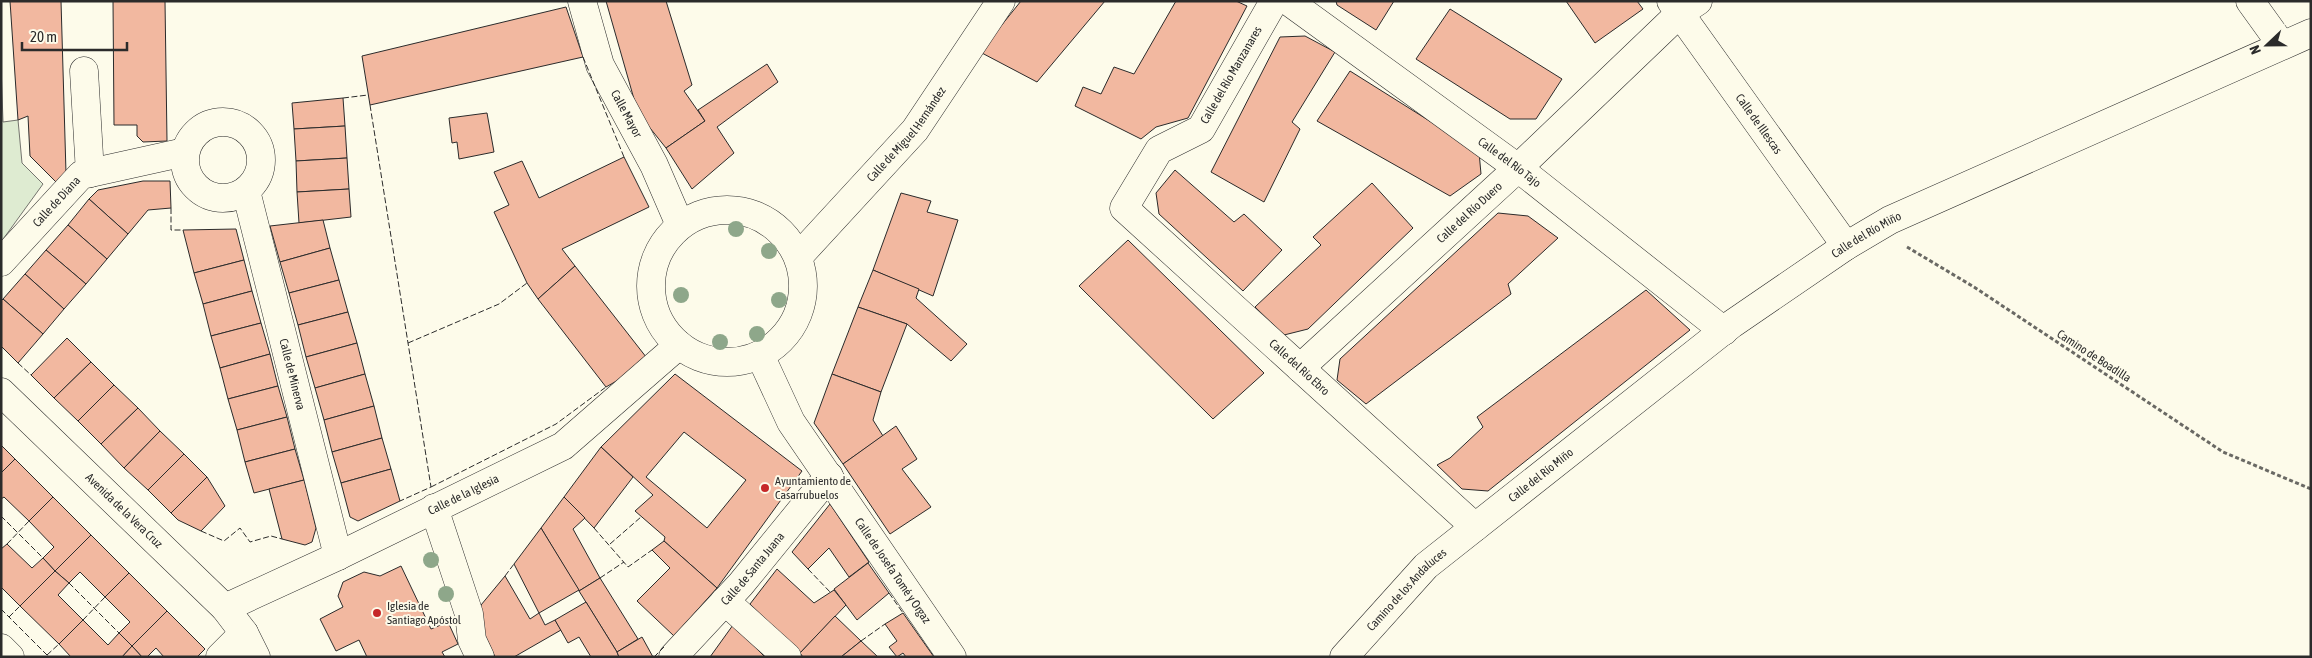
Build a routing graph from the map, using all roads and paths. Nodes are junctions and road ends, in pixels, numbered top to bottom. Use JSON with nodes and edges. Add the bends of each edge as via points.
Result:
{"nodes":[{"id":1,"x":582,"y":1,"type":"edge"},
{"id":2,"x":1000,"y":1,"type":"edge"},
{"id":3,"x":2250,"y":1,"type":"edge"},
{"id":4,"x":1288,"y":2,"type":"edge"},
{"id":5,"x":1683,"y":5,"type":"edge"},
{"id":6,"x":2311,"y":33,"type":"edge"},
{"id":7,"x":2280,"y":44,"type":"junction"},
{"id":8,"x":84,"y":71,"type":"dead end"},
{"id":9,"x":186,"y":152,"type":"junction"},
{"id":10,"x":1518,"y":168,"type":"junction"},
{"id":11,"x":90,"y":173,"type":"junction"},
{"id":12,"x":246,"y":192,"type":"junction"},
{"id":13,"x":1124,"y":208,"type":"joint"},
{"id":14,"x":680,"y":225,"type":"junction"},
{"id":15,"x":1872,"y":230,"type":"junction"},
{"id":16,"x":1846,"y":246,"type":"junction"},
{"id":17,"x":798,"y":257,"type":"junction"},
{"id":18,"x":1,"y":262,"type":"edge"},
{"id":19,"x":1724,"y":332,"type":"junction"},
{"id":20,"x":679,"y":345,"type":"junction"},
{"id":21,"x":760,"y":355,"type":"junction"},
{"id":22,"x":1300,"y":368,"type":"junction"},
{"id":23,"x":1,"y":392,"type":"edge"},
{"id":24,"x":829,"y":476,"type":"junction"},
{"id":25,"x":2311,"y":489,"type":"edge"},
{"id":26,"x":434,"y":508,"type":"junction"},
{"id":27,"x":1474,"y":527,"type":"junction"},
{"id":28,"x":338,"y":556,"type":"junction"},
{"id":29,"x":725,"y":601,"type":"junction"},
{"id":30,"x":224,"y":608,"type":"junction"},
{"id":31,"x":250,"y":645,"type":"edge"},
{"id":32,"x":1,"y":648,"type":"edge"},
{"id":33,"x":10,"y":657,"type":"edge"},
{"id":34,"x":220,"y":657,"type":"edge"},
{"id":35,"x":480,"y":657,"type":"edge"},
{"id":36,"x":672,"y":657,"type":"edge"},
{"id":37,"x":787,"y":657,"type":"edge"},
{"id":38,"x":952,"y":657,"type":"edge"},
{"id":39,"x":1344,"y":657,"type":"edge"}],
"edges":[{"from":1,"to":14,"type":"street","name":"Calle Mayor","via":[[600,65],[654,165]]},
{"from":2,"to":17,"type":"street","name":"Calle de Miguel Hernández","via":[[915,130]]},
{"from":3,"to":7,"type":"street"},
{"from":4,"to":10,"type":"street","name":"Calle del Río Tajo"},
{"from":4,"to":13,"type":"street","name":"Calle del Río Manzanares","via":[[1201,128],[1159,150]]},
{"from":5,"to":10,"type":"street","name":"Calle del Río Duero"},
{"from":5,"to":16,"type":"street","name":"Calle de Illescas"},
{"from":6,"to":7,"type":"street","name":"Calle del Río Miño"},
{"from":7,"to":15,"type":"street","name":"Calle del Río Miño"},
{"from":8,"to":11,"type":"street"},
{"from":9,"to":11,"type":"street","name":"Calle de Diana"},
{"from":9,"to":12,"type":"street","via":[[189,178],[207,196],[221,199]]},
{"from":9,"to":12,"type":"street","via":[[197,132],[207,125],[218,122],[242,127],[251,134],[261,156],[258,176]]},
{"from":10,"to":19,"type":"street","name":"Calle del Río Tajo"},
{"from":10,"to":22,"type":"street","name":"Calle del Río Duero"},
{"from":11,"to":18,"type":"street","name":"Calle de Diana","via":[[81,175]]},
{"from":12,"to":28,"type":"street","name":"Calle de Minerva"},
{"from":13,"to":22,"type":"street","name":"Calle del Río Ebro"},
{"from":14,"to":17,"type":"street","via":[[701,214],[723,209],[747,211],[768,221],[786,237]]},
{"from":14,"to":20,"type":"street","via":[[664,242],[654,262],[651,285],[654,308],[664,328]]},
{"from":15,"to":16,"type":"street","name":"Calle del Río Miño"},
{"from":15,"to":25,"type":"path","name":"Camino de Boadilla","via":[[1974,288],[2223,452]]},
{"from":16,"to":19,"type":"street","name":"Calle del Río Miño"},
{"from":17,"to":21,"type":"street","via":[[804,279],[802,302],[780,342]]},
{"from":19,"to":27,"type":"street","name":"Calle del Río Miño"},
{"from":20,"to":21,"type":"street","via":[[718,362],[740,361]]},
{"from":20,"to":26,"type":"street","name":"Calle de la Iglesia","via":[[563,446]]},
{"from":21,"to":24,"type":"street","name":"Calle de Josefa Tomé y Orgaz","via":[[791,422]]},
{"from":22,"to":27,"type":"street","name":"Calle del Río Ebro"},
{"from":23,"to":30,"type":"street","name":"Avenida de la Vera Cruz"},
{"from":24,"to":29,"type":"street","name":"Calle de Santa Juana"},
{"from":24,"to":38,"type":"street","name":"Calle de Josefa Tomé y Orgaz"},
{"from":26,"to":28,"type":"street","name":"Calle de la Iglesia"},
{"from":26,"to":35,"type":"street","via":[[469,614],[472,640]]},
{"from":27,"to":39,"type":"street","name":"Camino de los Andaluces","via":[[1426,566]]},
{"from":28,"to":30,"type":"street","name":"Calle de la Iglesia"},
{"from":29,"to":36,"type":"street","name":"Calle de Santa Juana"},
{"from":29,"to":37,"type":"street"},
{"from":30,"to":31,"type":"street","name":"Avenida de la Vera Cruz"},
{"from":31,"to":34,"type":"street"},
{"from":32,"to":33,"type":"street"}]}
